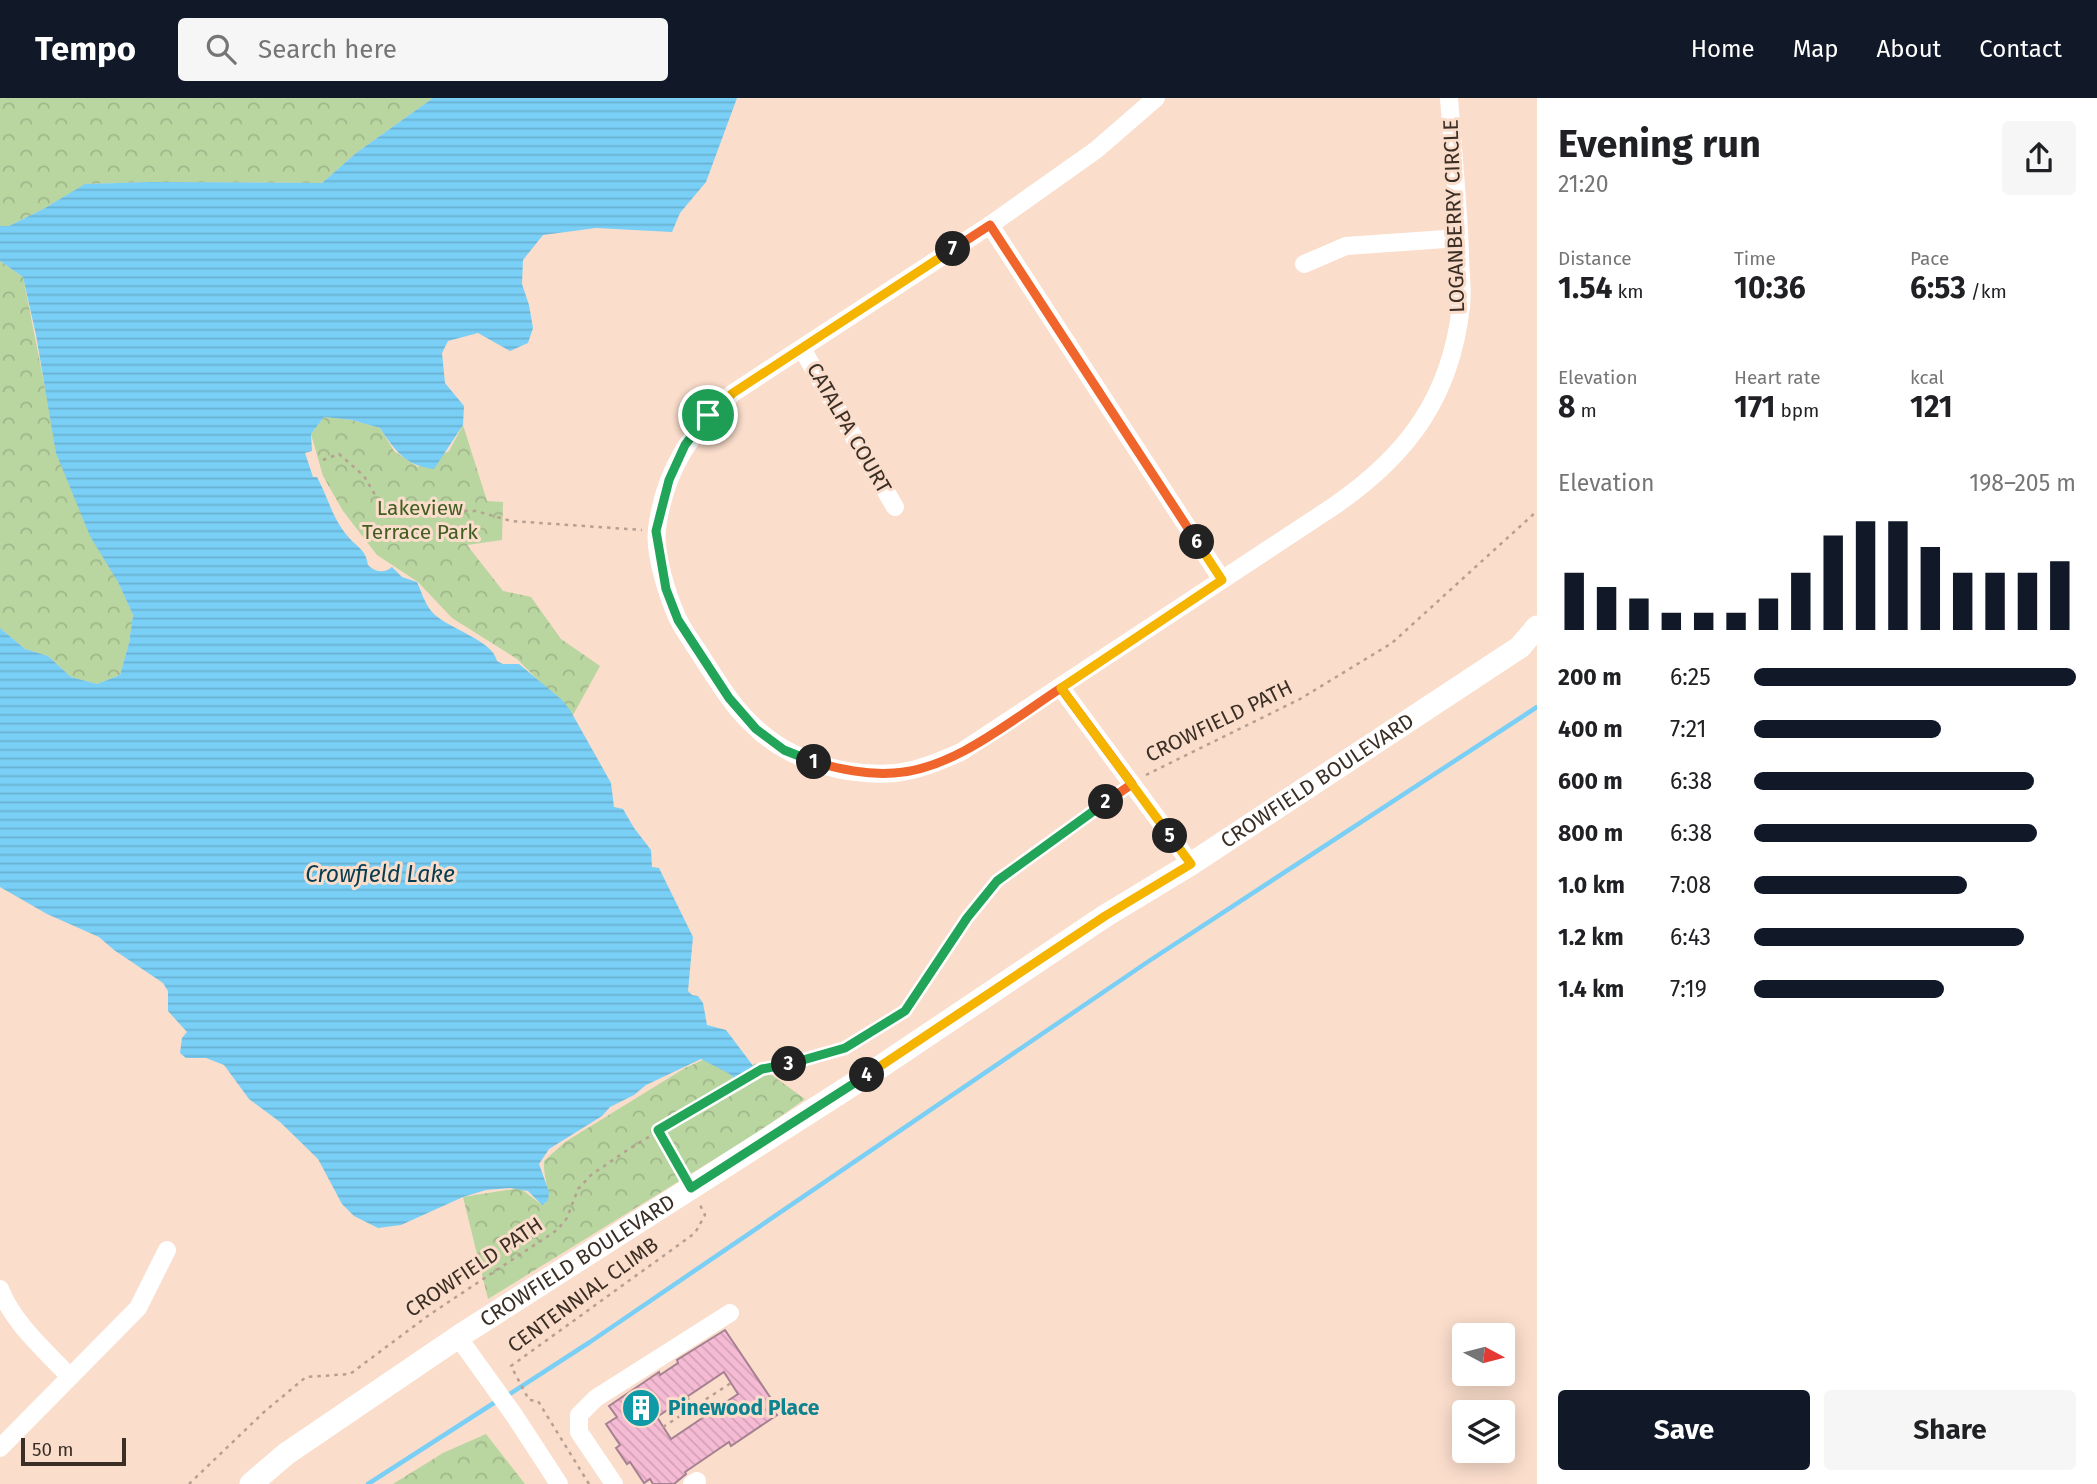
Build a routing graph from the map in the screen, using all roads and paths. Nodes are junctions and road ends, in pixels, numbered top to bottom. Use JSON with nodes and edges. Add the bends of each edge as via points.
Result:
{"nodes":[{"id":1,"x":1156,"y":98,"type":"edge"},
{"id":2,"x":1449,"y":98,"type":"edge"},
{"id":3,"x":990,"y":225,"type":"junction"},
{"id":4,"x":1459,"y":239,"type":"junction"},
{"id":5,"x":1304,"y":264,"type":"dead end"},
{"id":6,"x":802,"y":349,"type":"junction"},
{"id":7,"x":323,"y":460,"type":"dead end"},
{"id":8,"x":895,"y":507,"type":"dead end"},
{"id":9,"x":1537,"y":511,"type":"edge"},
{"id":10,"x":656,"y":531,"type":"junction"},
{"id":11,"x":1222,"y":580,"type":"junction"},
{"id":12,"x":1537,"y":627,"type":"edge"},
{"id":13,"x":1061,"y":688,"type":"junction"},
{"id":14,"x":1132,"y":784,"type":"junction"},
{"id":15,"x":1191,"y":864,"type":"junction"},
{"id":16,"x":658,"y":1130,"type":"junction"},
{"id":17,"x":691,"y":1188,"type":"junction"},
{"id":18,"x":167,"y":1250,"type":"dead end"},
{"id":19,"x":0,"y":1289,"type":"edge"},
{"id":20,"x":730,"y":1313,"type":"dead end"},
{"id":21,"x":458,"y":1337,"type":"junction"},
{"id":22,"x":70,"y":1377,"type":"junction"},
{"id":23,"x":731,"y":1383,"type":"dead end"},
{"id":24,"x":687,"y":1397,"type":"dead end"},
{"id":25,"x":694,"y":1407,"type":"junction"},
{"id":26,"x":702,"y":1419,"type":"dead end"},
{"id":27,"x":663,"y":1427,"type":"dead end"},
{"id":28,"x":0,"y":1448,"type":"edge"},
{"id":29,"x":188,"y":1484,"type":"edge"},
{"id":30,"x":251,"y":1484,"type":"edge"},
{"id":31,"x":559,"y":1484,"type":"edge"},
{"id":32,"x":589,"y":1484,"type":"edge"},
{"id":33,"x":614,"y":1484,"type":"edge"}],
"edges":[{"from":1,"to":3,"type":"street","name":"LOGANBERRY CIRCLE","via":[[1096,150]]},
{"from":2,"to":4,"type":"street","name":"LOGANBERRY CIRCLE"},
{"from":3,"to":6,"type":"street","name":"LOGANBERRY CIRCLE"},
{"from":3,"to":11,"type":"street"},
{"from":4,"to":5,"type":"street","via":[[1346,246]]},
{"from":4,"to":11,"type":"street","name":"LOGANBERRY CIRCLE","via":[[1462,304],[1452,354],[1430,411],[1392,459],[1365,484]]},
{"from":6,"to":8,"type":"street","name":"CATALPA COURT"},
{"from":6,"to":10,"type":"street","name":"LOGANBERRY CIRCLE","via":[[733,393],[708,415],[685,445],[669,480]]},
{"from":7,"to":10,"type":"path","via":[[339,454],[364,476],[384,510],[476,511],[511,521]]},
{"from":9,"to":14,"type":"path","name":"CROWFIELD PATH","via":[[1392,643],[1300,699]]},
{"from":10,"to":13,"type":"street","name":"LOGANBERRY CIRCLE","via":[[666,589],[678,620],[729,698],[756,729],[784,750],[810,761],[868,774],[930,765],[961,752]]},
{"from":11,"to":13,"type":"street","name":"LOGANBERRY CIRCLE"},
{"from":12,"to":15,"type":"main road","name":"CROWFIELD BOULEVARD","via":[[1520,647]]},
{"from":13,"to":14,"type":"street"},
{"from":14,"to":15,"type":"street"},
{"from":14,"to":16,"type":"path","name":"CROWFIELD PATH","via":[[997,881],[905,1011],[845,1048],[762,1069]]},
{"from":15,"to":17,"type":"main road","name":"CROWFIELD BOULEVARD"},
{"from":16,"to":17,"type":"path","name":"CENTENNIAL CLIMB"},
{"from":16,"to":29,"type":"path","name":"CROWFIELD PATH","via":[[591,1175],[578,1189],[557,1230],[350,1374],[306,1377]]},
{"from":17,"to":21,"type":"main road","name":"CROWFIELD BOULEVARD"},
{"from":17,"to":32,"type":"path","name":"CENTENNIAL CLIMB","via":[[705,1215],[695,1233],[511,1366],[529,1400],[538,1401]]},
{"from":18,"to":22,"type":"street","via":[[138,1308]]},
{"from":19,"to":22,"type":"street","via":[[28,1332]]},
{"from":20,"to":33,"type":"street","via":[[596,1398],[579,1415],[579,1432]]},
{"from":21,"to":30,"type":"main road","name":"CROWFIELD BOULEVARD","via":[[286,1454]]},
{"from":21,"to":31,"type":"street"},
{"from":22,"to":28,"type":"street"},
{"from":23,"to":25,"type":"path"},
{"from":24,"to":25,"type":"path"},
{"from":25,"to":26,"type":"path"},
{"from":25,"to":27,"type":"path"}]}
